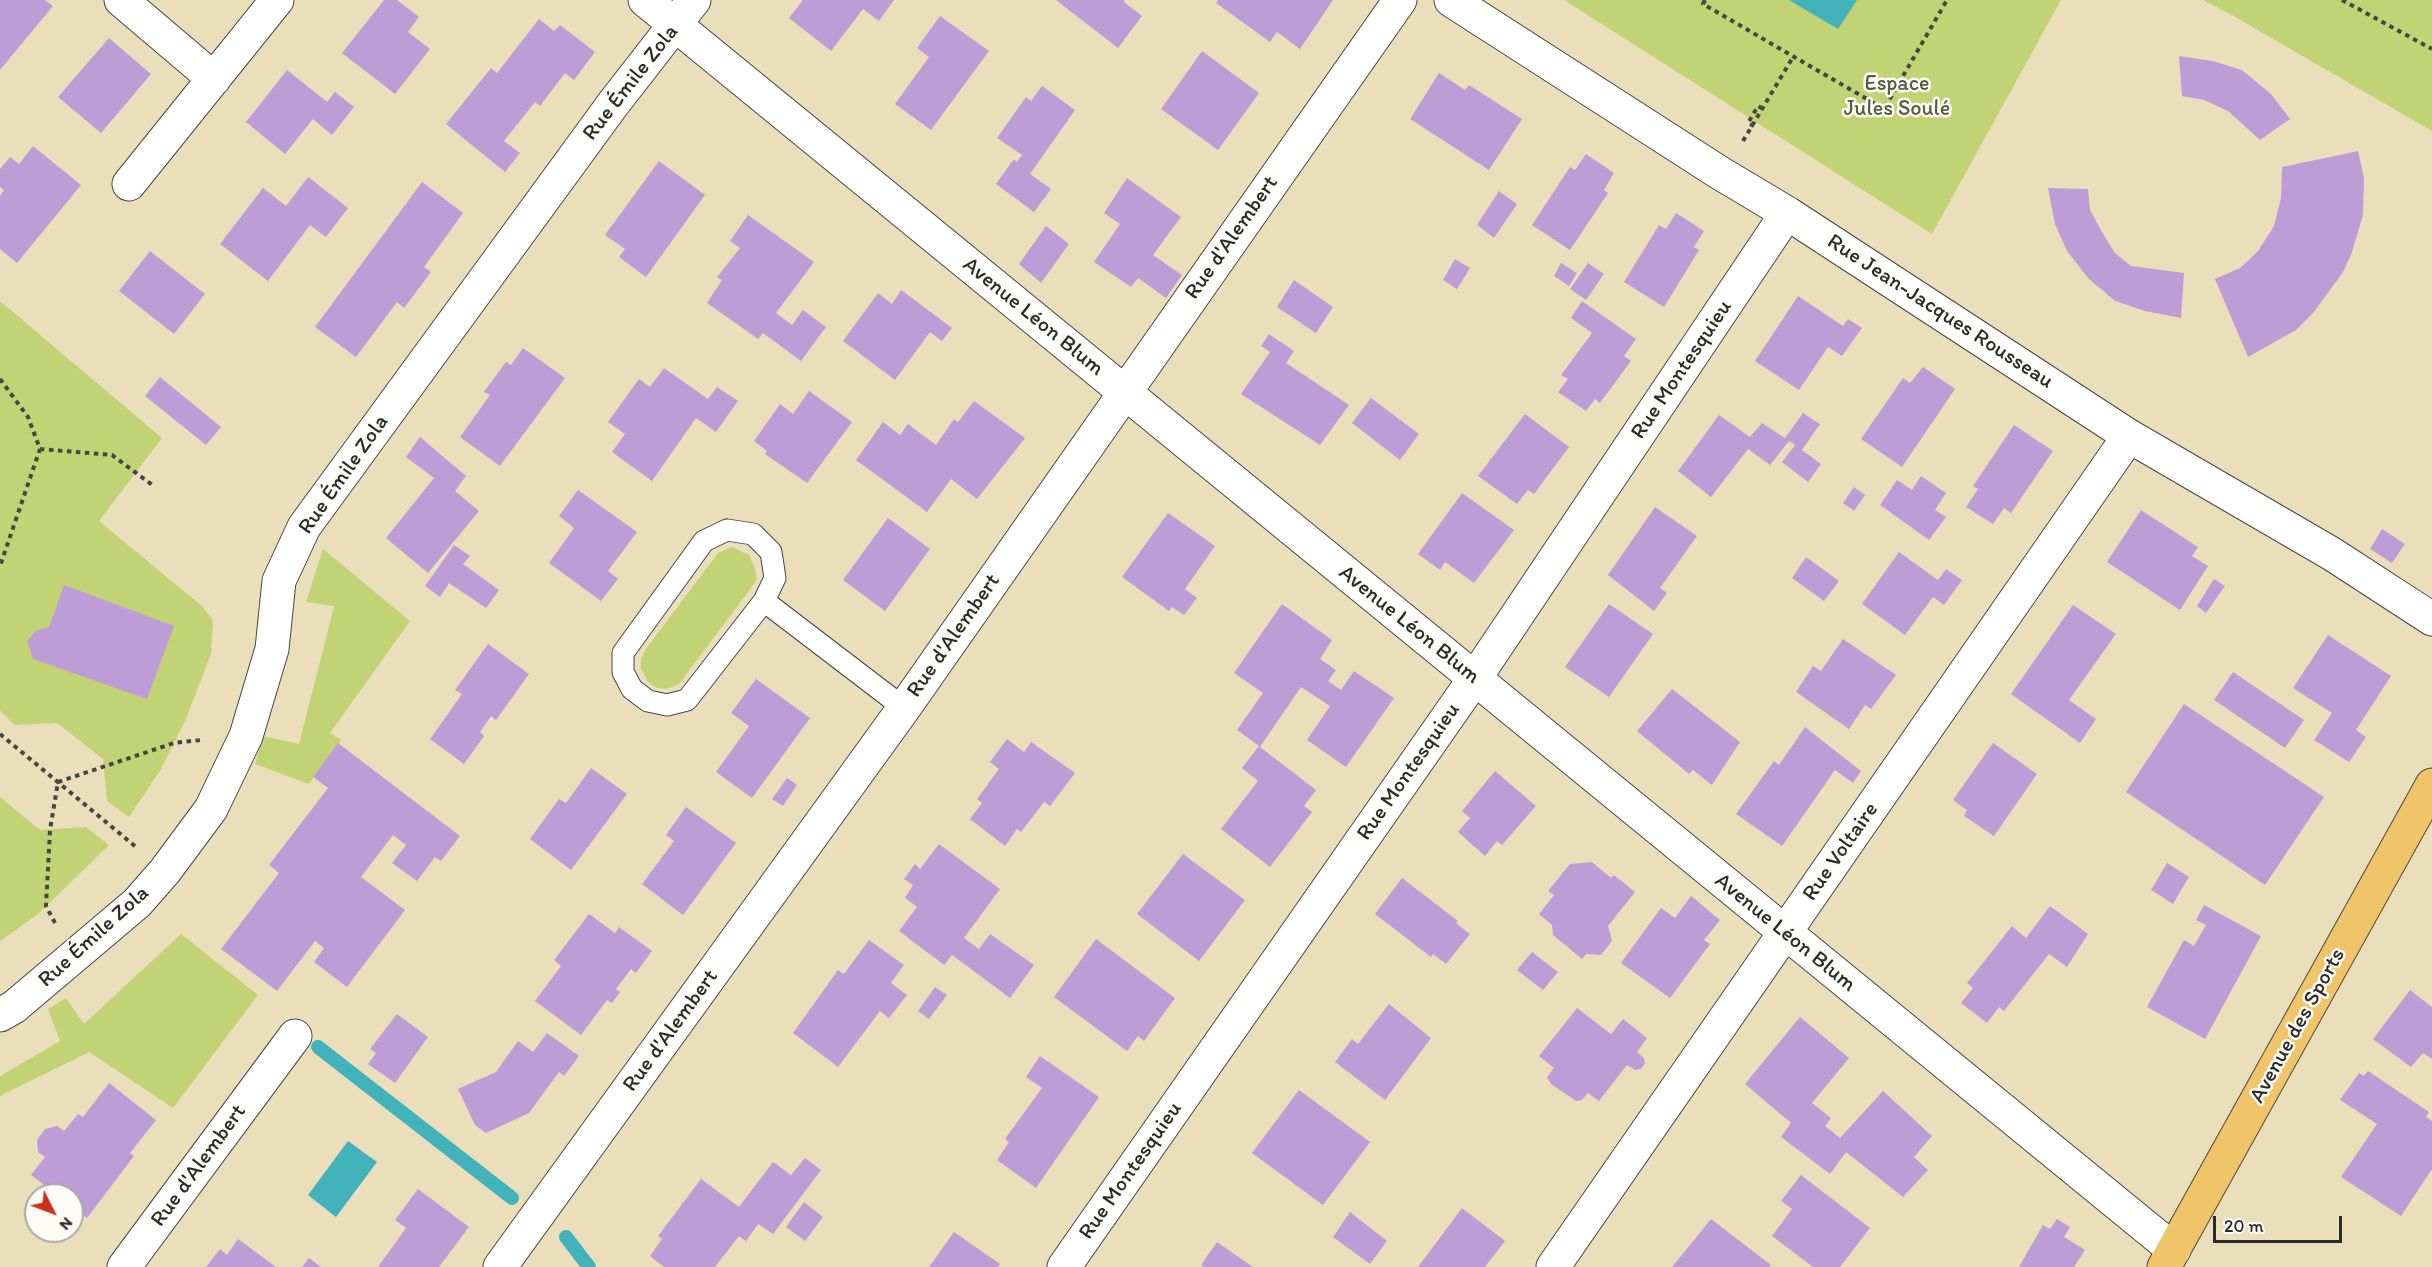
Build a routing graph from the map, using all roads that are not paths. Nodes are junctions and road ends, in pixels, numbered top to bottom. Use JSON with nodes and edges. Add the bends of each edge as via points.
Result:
{"nodes":[{"id":1,"x":121,"y":0,"type":"edge"},
{"id":2,"x":277,"y":0,"type":"edge"},
{"id":3,"x":645,"y":0,"type":"edge"},
{"id":4,"x":1400,"y":0,"type":"edge"},
{"id":5,"x":1451,"y":0,"type":"edge"},
{"id":6,"x":685,"y":13,"type":"edge"},
{"id":7,"x":214,"y":79,"type":"junction"},
{"id":8,"x":129,"y":184,"type":"dead end"},
{"id":9,"x":1787,"y":213,"type":"junction"},
{"id":10,"x":1125,"y":391,"type":"junction"},
{"id":11,"x":2130,"y":436,"type":"junction"},
{"id":12,"x":764,"y":601,"type":"junction"},
{"id":13,"x":2432,"y":619,"type":"edge"},
{"id":14,"x":1475,"y":678,"type":"junction"},
{"id":15,"x":904,"y":708,"type":"junction"},
{"id":16,"x":2432,"y":785,"type":"edge"},
{"id":17,"x":1785,"y":933,"type":"junction"},
{"id":18,"x":0,"y":1015,"type":"edge"},
{"id":19,"x":295,"y":1036,"type":"dead end"},
{"id":20,"x":2169,"y":1258,"type":"edge"},
{"id":21,"x":124,"y":1267,"type":"edge"},
{"id":22,"x":500,"y":1267,"type":"edge"},
{"id":23,"x":1064,"y":1267,"type":"edge"},
{"id":24,"x":1553,"y":1267,"type":"edge"}],
"edges":[{"from":1,"to":7,"type":"street"},
{"from":2,"to":7,"type":"street"},
{"from":3,"to":6,"type":"street","name":"Avenue Léon Blum"},
{"from":4,"to":10,"type":"street","name":"Rue d'Alembert"},
{"from":5,"to":9,"type":"street","name":"Rue Jean-Jacques Rousseau"},
{"from":6,"to":10,"type":"street","name":"Avenue Léon Blum"},
{"from":6,"to":18,"type":"street","name":"Rue Émile Zola","via":[[606,114],[304,526],[279,581],[272,649],[246,736],[211,808],[137,903]]},
{"from":7,"to":8,"type":"street"},
{"from":9,"to":11,"type":"street","name":"Rue Jean-Jacques Rousseau"},
{"from":9,"to":14,"type":"street","name":"Rue Montesquieu"},
{"from":10,"to":14,"type":"street","name":"Avenue Léon Blum"},
{"from":10,"to":15,"type":"street","name":"Rue d'Alembert"},
{"from":11,"to":13,"type":"street","name":"Rue Jean-Jacques Rousseau","via":[[2332,554]]},
{"from":11,"to":17,"type":"street","name":"Rue Voltaire"},
{"from":12,"to":12,"type":"lane","via":[[687,700],[667,705],[648,701],[632,689],[623,672],[623,653],[704,541],[728,530],[753,534],[771,552],[775,578]]},
{"from":12,"to":15,"type":"lane"},
{"from":14,"to":17,"type":"street","name":"Avenue Léon Blum"},
{"from":14,"to":23,"type":"street","name":"Rue Montesquieu"},
{"from":15,"to":22,"type":"street","name":"Rue d'Alembert"},
{"from":16,"to":20,"type":"main road","name":"Avenue des Sports"},
{"from":17,"to":20,"type":"street","name":"Avenue Léon Blum"},
{"from":17,"to":24,"type":"street","name":"Rue Voltaire"},
{"from":19,"to":21,"type":"street","name":"Rue d'Alembert"}]}
